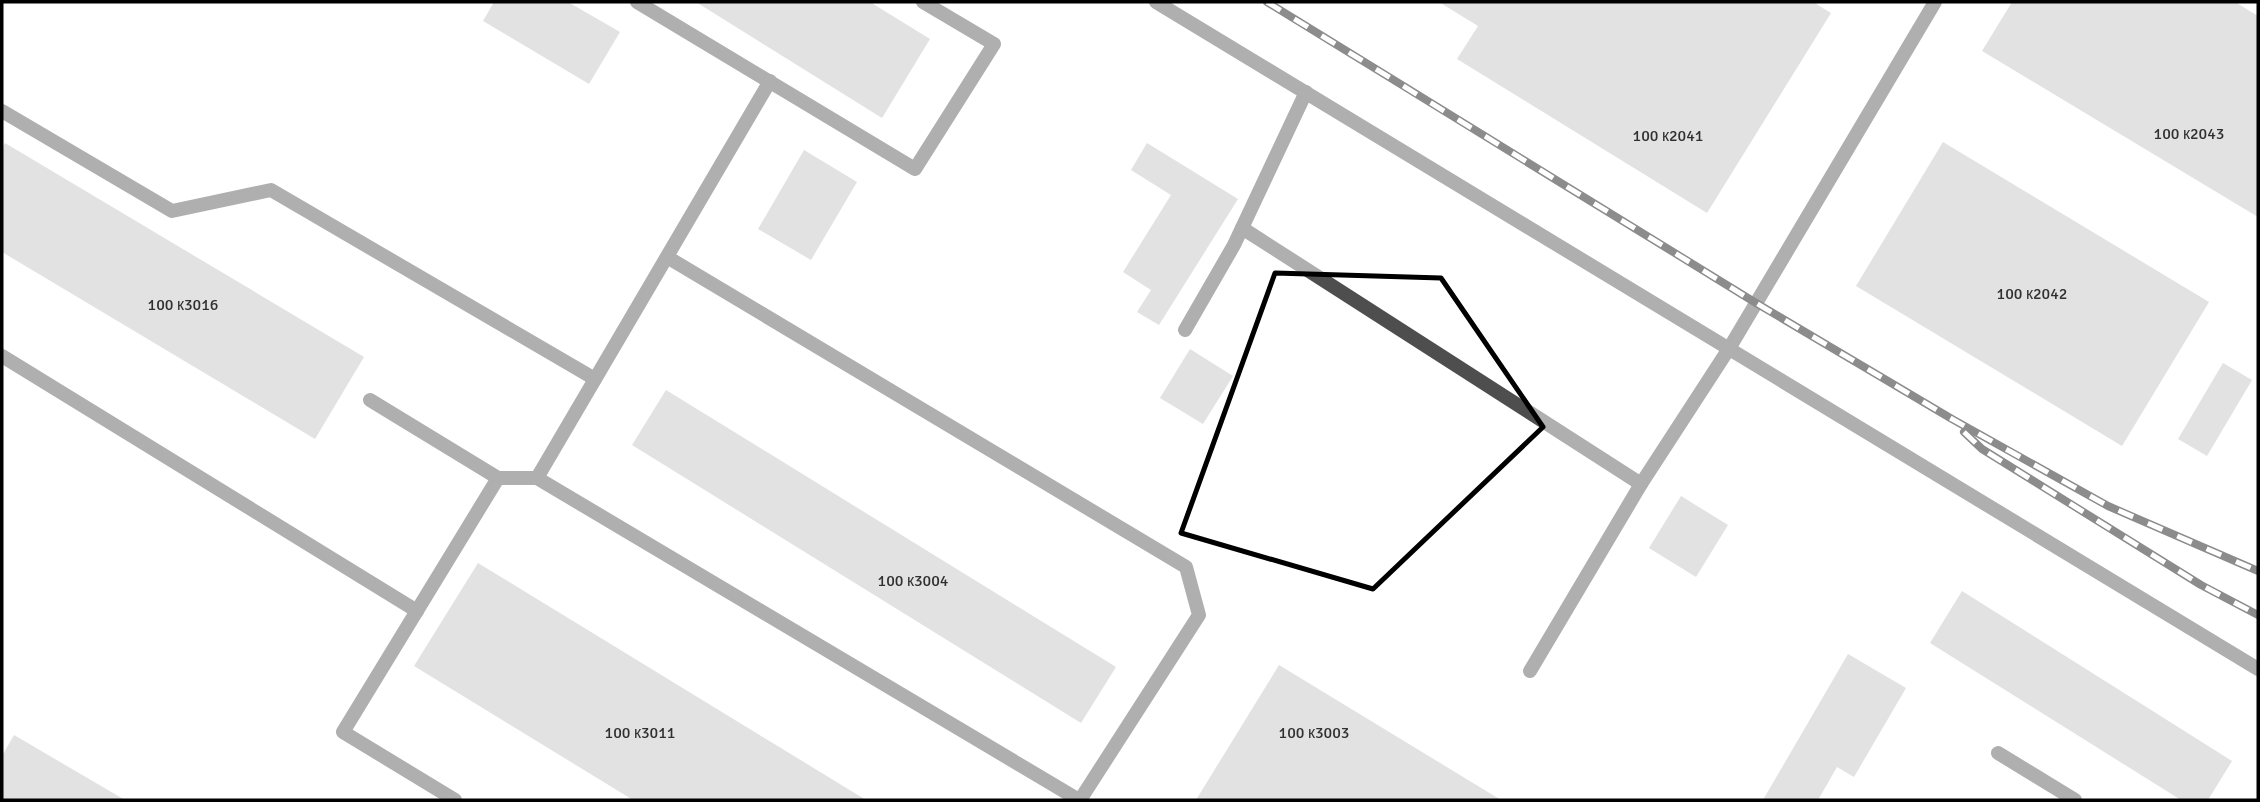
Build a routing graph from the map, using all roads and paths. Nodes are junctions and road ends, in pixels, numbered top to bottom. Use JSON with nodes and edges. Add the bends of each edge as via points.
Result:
{"nodes":[{"id":1,"x":637,"y":2,"type":"edge"},
{"id":2,"x":923,"y":2,"type":"edge"},
{"id":3,"x":1156,"y":2,"type":"edge"},
{"id":4,"x":1934,"y":2,"type":"edge"},
{"id":5,"x":769,"y":81,"type":"junction"},
{"id":6,"x":1306,"y":92,"type":"junction"},
{"id":7,"x":2,"y":111,"type":"edge"},
{"id":8,"x":1242,"y":228,"type":"junction"},
{"id":9,"x":667,"y":257,"type":"junction"},
{"id":10,"x":1185,"y":330,"type":"dead end"},
{"id":11,"x":1730,"y":347,"type":"junction"},
{"id":12,"x":2,"y":356,"type":"edge"},
{"id":13,"x":595,"y":379,"type":"junction"},
{"id":14,"x":370,"y":400,"type":"dead end"},
{"id":15,"x":498,"y":478,"type":"junction"},
{"id":16,"x":537,"y":478,"type":"junction"},
{"id":17,"x":1641,"y":484,"type":"junction"},
{"id":18,"x":417,"y":611,"type":"junction"},
{"id":19,"x":2258,"y":669,"type":"edge"},
{"id":20,"x":1530,"y":671,"type":"dead end"},
{"id":21,"x":1998,"y":753,"type":"dead end"},
{"id":22,"x":455,"y":800,"type":"edge"},
{"id":23,"x":1079,"y":800,"type":"edge"},
{"id":24,"x":2075,"y":800,"type":"edge"}],
"edges":[{"from":1,"to":5,"type":"lane"},
{"from":2,"to":5,"type":"lane","via":[[994,44],[915,169]]},
{"from":3,"to":6,"type":"lane"},
{"from":4,"to":11,"type":"lane"},
{"from":5,"to":9,"type":"lane"},
{"from":6,"to":8,"type":"lane"},
{"from":6,"to":11,"type":"lane"},
{"from":7,"to":13,"type":"lane","via":[[172,211],[271,190]]},
{"from":8,"to":10,"type":"lane"},
{"from":8,"to":17,"type":"lane"},
{"from":9,"to":13,"type":"lane"},
{"from":9,"to":23,"type":"lane","via":[[1186,567],[1199,615]]},
{"from":11,"to":17,"type":"lane"},
{"from":11,"to":19,"type":"lane"},
{"from":12,"to":18,"type":"lane"},
{"from":13,"to":16,"type":"lane"},
{"from":14,"to":15,"type":"lane"},
{"from":15,"to":16,"type":"lane"},
{"from":15,"to":18,"type":"lane"},
{"from":16,"to":23,"type":"lane"},
{"from":17,"to":20,"type":"lane"},
{"from":18,"to":22,"type":"lane","via":[[343,732]]},
{"from":21,"to":24,"type":"lane"}]}
